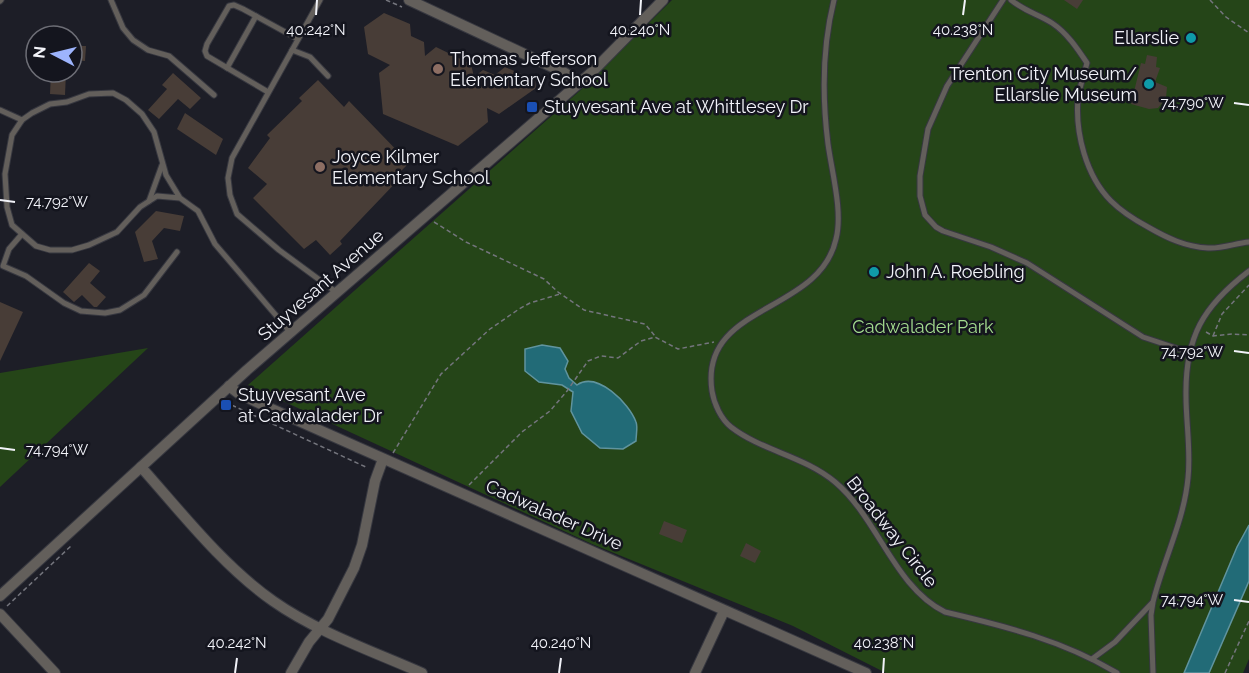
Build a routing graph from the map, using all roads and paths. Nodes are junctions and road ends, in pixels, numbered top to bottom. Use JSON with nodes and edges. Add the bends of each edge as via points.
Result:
{"nodes":[{"id":1,"x":111,"y":0,"type":"edge"},
{"id":2,"x":320,"y":0,"type":"edge"},
{"id":3,"x":663,"y":0,"type":"edge"},
{"id":4,"x":834,"y":0,"type":"edge"},
{"id":5,"x":1003,"y":0,"type":"edge"},
{"id":6,"x":1011,"y":0,"type":"edge"},
{"id":7,"x":1210,"y":0,"type":"edge"},
{"id":8,"x":412,"y":1,"type":"edge"},
{"id":9,"x":256,"y":16,"type":"junction"},
{"id":10,"x":1249,"y":33,"type":"edge"},
{"id":11,"x":298,"y":39,"type":"junction"},
{"id":12,"x":292,"y":50,"type":"junction"},
{"id":13,"x":227,"y":68,"type":"junction"},
{"id":14,"x":328,"y":76,"type":"dead end"},
{"id":15,"x":579,"y":83,"type":"junction"},
{"id":16,"x":268,"y":92,"type":"junction"},
{"id":17,"x":214,"y":95,"type":"dead end"},
{"id":18,"x":0,"y":110,"type":"edge"},
{"id":19,"x":22,"y":120,"type":"junction"},
{"id":20,"x":163,"y":163,"type":"junction"},
{"id":21,"x":3,"y":164,"type":"edge"},
{"id":22,"x":3,"y":198,"type":"edge"},
{"id":23,"x":180,"y":198,"type":"junction"},
{"id":24,"x":148,"y":202,"type":"junction"},
{"id":25,"x":433,"y":221,"type":"dead end"},
{"id":26,"x":22,"y":234,"type":"junction"},
{"id":27,"x":1249,"y":242,"type":"edge"},
{"id":28,"x":177,"y":252,"type":"dead end"},
{"id":29,"x":2,"y":266,"type":"edge"},
{"id":30,"x":1249,"y":271,"type":"edge"},
{"id":31,"x":1249,"y":285,"type":"edge"},
{"id":32,"x":336,"y":292,"type":"junction"},
{"id":33,"x":561,"y":294,"type":"junction"},
{"id":34,"x":291,"y":333,"type":"junction"},
{"id":35,"x":1249,"y":335,"type":"edge"},
{"id":36,"x":655,"y":337,"type":"junction"},
{"id":37,"x":727,"y":337,"type":"junction"},
{"id":38,"x":1188,"y":352,"type":"junction"},
{"id":39,"x":229,"y":386,"type":"junction"},
{"id":40,"x":224,"y":402,"type":"dead end"},
{"id":41,"x":386,"y":460,"type":"junction"},
{"id":42,"x":141,"y":467,"type":"junction"},
{"id":43,"x":378,"y":473,"type":"junction"},
{"id":44,"x":462,"y":492,"type":"junction"},
{"id":45,"x":70,"y":547,"type":"dead end"},
{"id":46,"x":0,"y":596,"type":"edge"},
{"id":47,"x":1153,"y":602,"type":"junction"},
{"id":48,"x":3,"y":611,"type":"edge"},
{"id":49,"x":724,"y":611,"type":"junction"},
{"id":50,"x":1249,"y":621,"type":"edge"},
{"id":51,"x":321,"y":628,"type":"junction"},
{"id":52,"x":1092,"y":659,"type":"junction"},
{"id":53,"x":55,"y":673,"type":"edge"},
{"id":54,"x":291,"y":673,"type":"edge"},
{"id":55,"x":422,"y":673,"type":"edge"},
{"id":56,"x":695,"y":673,"type":"edge"},
{"id":57,"x":866,"y":673,"type":"edge"},
{"id":58,"x":1117,"y":673,"type":"edge"},
{"id":59,"x":1154,"y":673,"type":"edge"},
{"id":60,"x":1225,"y":673,"type":"edge"}],
"edges":[{"from":1,"to":17,"type":"lane","via":[[133,40],[148,50],[169,56]]},
{"from":2,"to":11,"type":"lane"},
{"from":3,"to":15,"type":"street","name":"Stuyvesant Avenue"},
{"from":4,"to":37,"type":"lane","name":"Broadway Circle","via":[[824,93],[838,219],[836,240],[826,262],[807,284],[745,321]]},
{"from":5,"to":38,"type":"lane","via":[[947,86],[928,129],[920,176],[925,215],[943,231],[1027,263],[1143,337]]},
{"from":6,"to":27,"type":"lane","via":[[1068,37],[1087,63],[1078,97],[1079,131],[1092,174],[1110,200],[1141,223],[1188,245],[1212,248]]},
{"from":7,"to":10,"type":"path"},
{"from":8,"to":15,"type":"street"},
{"from":9,"to":11,"type":"lane"},
{"from":9,"to":13,"type":"lane"},
{"from":9,"to":13,"type":"lane","via":[[229,6],[213,34],[205,51],[207,56]]},
{"from":11,"to":12,"type":"lane"},
{"from":12,"to":14,"type":"lane","via":[[310,57]]},
{"from":12,"to":16,"type":"lane"},
{"from":13,"to":16,"type":"lane"},
{"from":15,"to":32,"type":"street","name":"Stuyvesant Avenue"},
{"from":16,"to":32,"type":"lane","via":[[232,158],[230,195],[237,214]]},
{"from":18,"to":19,"type":"lane"},
{"from":19,"to":20,"type":"lane","via":[[50,104],[89,94],[113,93],[142,114],[154,132]]},
{"from":19,"to":21,"type":"lane","via":[[12,135]]},
{"from":20,"to":23,"type":"lane"},
{"from":20,"to":24,"type":"lane"},
{"from":21,"to":22,"type":"lane"},
{"from":22,"to":26,"type":"lane","via":[[12,225]]},
{"from":23,"to":24,"type":"lane","via":[[157,196]]},
{"from":23,"to":34,"type":"lane","via":[[198,211],[215,244]]},
{"from":24,"to":26,"type":"lane","via":[[117,232],[72,250],[36,246]]},
{"from":25,"to":33,"type":"path","via":[[466,242],[544,279]]},
{"from":26,"to":29,"type":"lane","via":[[9,249]]},
{"from":28,"to":29,"type":"lane","via":[[144,295],[120,310],[105,313],[81,311],[27,276]]},
{"from":30,"to":38,"type":"lane","via":[[1210,307]]},
{"from":31,"to":35,"type":"path","via":[[1222,314],[1213,336]]},
{"from":32,"to":34,"type":"street","name":"Stuyvesant Avenue"},
{"from":33,"to":36,"type":"path","via":[[584,310],[645,324]]},
{"from":33,"to":41,"type":"path","via":[[519,309],[490,329],[441,374]]},
{"from":34,"to":39,"type":"street","name":"Stuyvesant Avenue"},
{"from":36,"to":37,"type":"path","via":[[678,349]]},
{"from":36,"to":44,"type":"path","via":[[641,341],[618,358],[601,356],[588,362],[550,411],[522,432]]},
{"from":37,"to":52,"type":"lane","name":"Broadway Circle","via":[[711,375],[713,396],[729,426],[817,469],[840,487],[922,598],[945,612],[1035,635]]},
{"from":38,"to":47,"type":"lane","via":[[1188,479]]},
{"from":39,"to":41,"type":"street","name":"Cadwalader Drive"},
{"from":39,"to":42,"type":"street","name":"Stuyvesant Avenue"},
{"from":40,"to":43,"type":"path"},
{"from":41,"to":43,"type":"street"},
{"from":41,"to":44,"type":"street","name":"Cadwalader Drive"},
{"from":42,"to":46,"type":"street","name":"Stuyvesant Avenue"},
{"from":42,"to":51,"type":"street","via":[[250,583]]},
{"from":43,"to":51,"type":"street","via":[[362,545]]},
{"from":44,"to":49,"type":"street","name":"Cadwalader Drive"},
{"from":45,"to":48,"type":"path"},
{"from":47,"to":52,"type":"lane","via":[[1115,642]]},
{"from":47,"to":59,"type":"lane"},
{"from":48,"to":53,"type":"street"},
{"from":49,"to":56,"type":"street"},
{"from":49,"to":57,"type":"street","name":"Cadwalader Drive"},
{"from":50,"to":60,"type":"path"},
{"from":51,"to":54,"type":"street"},
{"from":51,"to":55,"type":"street"},
{"from":52,"to":58,"type":"lane","name":"Broadway Circle"}]}
